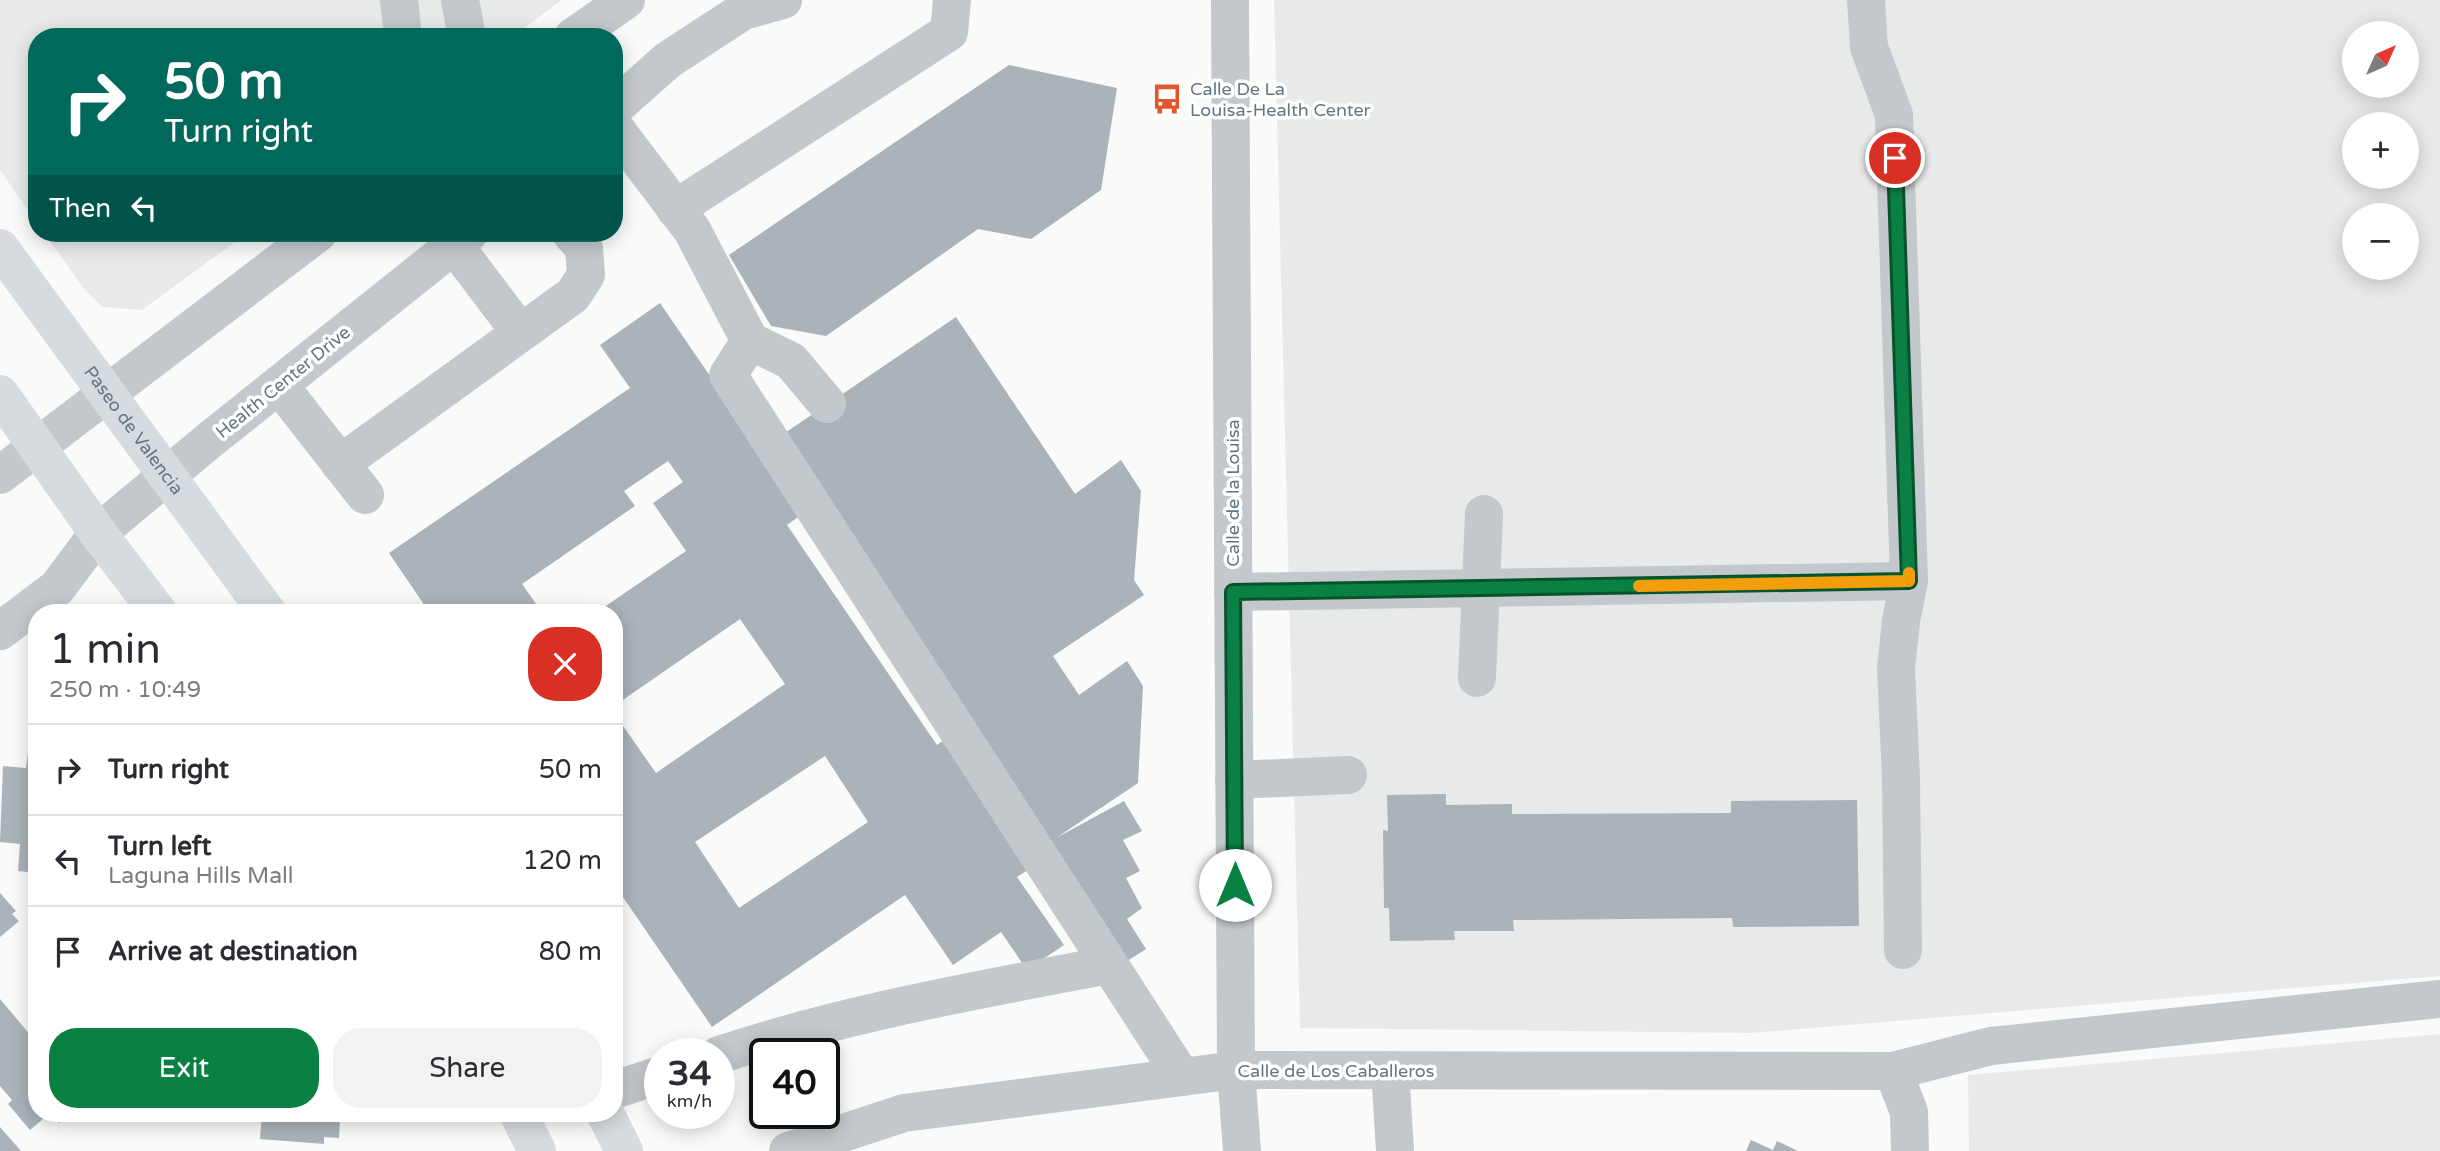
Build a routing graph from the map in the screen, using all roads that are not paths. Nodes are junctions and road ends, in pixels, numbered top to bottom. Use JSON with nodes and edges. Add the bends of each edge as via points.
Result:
{"nodes":[{"id":1,"x":399,"y":0,"type":"edge"},
{"id":2,"x":460,"y":0,"type":"edge"},
{"id":3,"x":626,"y":0,"type":"edge"},
{"id":4,"x":783,"y":0,"type":"edge"},
{"id":5,"x":952,"y":0,"type":"edge"},
{"id":6,"x":1230,"y":0,"type":"edge"},
{"id":7,"x":1866,"y":0,"type":"edge"},
{"id":8,"x":402,"y":28,"type":"edge"},
{"id":9,"x":464,"y":28,"type":"edge"},
{"id":10,"x":586,"y":28,"type":"edge"},
{"id":11,"x":623,"y":100,"type":"edge"},
{"id":12,"x":623,"y":139,"type":"edge"},
{"id":13,"x":675,"y":209,"type":"junction"},
{"id":14,"x":306,"y":242,"type":"edge"},
{"id":15,"x":450,"y":242,"type":"edge"},
{"id":16,"x":459,"y":242,"type":"edge"},
{"id":17,"x":579,"y":242,"type":"edge"},
{"id":18,"x":0,"y":248,"type":"edge"},
{"id":19,"x":520,"y":332,"type":"junction"},
{"id":20,"x":750,"y":341,"type":"junction"},
{"id":21,"x":279,"y":386,"type":"junction"},
{"id":22,"x":0,"y":394,"type":"edge"},
{"id":23,"x":108,"y":395,"type":"junction"},
{"id":24,"x":827,"y":404,"type":"dead end"},
{"id":25,"x":37,"y":449,"type":"junction"},
{"id":26,"x":340,"y":464,"type":"junction"},
{"id":27,"x":0,"y":475,"type":"edge"},
{"id":28,"x":168,"y":476,"type":"junction"},
{"id":29,"x":365,"y":495,"type":"dead end"},
{"id":30,"x":1484,"y":514,"type":"dead end"},
{"id":31,"x":98,"y":533,"type":"junction"},
{"id":32,"x":1909,"y":581,"type":"junction"},
{"id":33,"x":1481,"y":588,"type":"junction"},
{"id":34,"x":1233,"y":592,"type":"junction"},
{"id":35,"x":36,"y":604,"type":"edge"},
{"id":36,"x":152,"y":604,"type":"edge"},
{"id":37,"x":261,"y":604,"type":"edge"},
{"id":38,"x":28,"y":610,"type":"edge"},
{"id":39,"x":0,"y":631,"type":"edge"},
{"id":40,"x":1478,"y":678,"type":"dead end"},
{"id":41,"x":1348,"y":775,"type":"dead end"},
{"id":42,"x":1234,"y":780,"type":"junction"},
{"id":43,"x":1903,"y":950,"type":"dead end"},
{"id":44,"x":1109,"y":965,"type":"junction"},
{"id":45,"x":2440,"y":999,"type":"edge"},
{"id":46,"x":803,"y":1038,"type":"edge"},
{"id":47,"x":1236,"y":1070,"type":"junction"},
{"id":48,"x":1390,"y":1070,"type":"junction"},
{"id":49,"x":1893,"y":1071,"type":"junction"},
{"id":50,"x":1182,"y":1077,"type":"junction"},
{"id":51,"x":644,"y":1080,"type":"edge"},
{"id":52,"x":623,"y":1087,"type":"edge"},
{"id":53,"x":522,"y":1122,"type":"edge"},
{"id":54,"x":610,"y":1122,"type":"edge"},
{"id":55,"x":807,"y":1135,"type":"edge"},
{"id":56,"x":537,"y":1151,"type":"edge"},
{"id":57,"x":624,"y":1151,"type":"edge"},
{"id":58,"x":1242,"y":1151,"type":"edge"},
{"id":59,"x":1395,"y":1151,"type":"edge"},
{"id":60,"x":1910,"y":1151,"type":"edge"}],
"edges":[{"from":1,"to":8,"type":"street"},
{"from":2,"to":9,"type":"street"},
{"from":3,"to":10,"type":"street"},
{"from":4,"to":11,"type":"street","via":[[743,11],[668,60]]},
{"from":5,"to":13,"type":"street","via":[[949,32]]},
{"from":6,"to":34,"type":"street","name":"Calle de la Louisa"},
{"from":7,"to":32,"type":"street","via":[[1869,47],[1894,115]]},
{"from":12,"to":13,"type":"street"},
{"from":13,"to":20,"type":"street","via":[[692,230]]},
{"from":14,"to":23,"type":"street"},
{"from":15,"to":21,"type":"street","name":"Health Center Drive"},
{"from":16,"to":19,"type":"street"},
{"from":17,"to":19,"type":"street","via":[[584,248],[586,275],[573,295]]},
{"from":18,"to":23,"type":"main road","name":"Paseo de Valencia"},
{"from":19,"to":26,"type":"street"},
{"from":20,"to":24,"type":"street","via":[[791,361]]},
{"from":20,"to":44,"type":"street","via":[[728,375]]},
{"from":21,"to":26,"type":"street"},
{"from":21,"to":28,"type":"street","name":"Health Center Drive"},
{"from":22,"to":25,"type":"main road"},
{"from":23,"to":25,"type":"street"},
{"from":23,"to":28,"type":"main road","name":"Paseo de Valencia"},
{"from":25,"to":27,"type":"street"},
{"from":25,"to":31,"type":"main road"},
{"from":26,"to":29,"type":"street"},
{"from":28,"to":31,"type":"street","name":"Health Center Drive"},
{"from":28,"to":37,"type":"main road","name":"Paseo de Valencia"},
{"from":30,"to":33,"type":"street"},
{"from":31,"to":35,"type":"street","name":"Health Center Drive","via":[[57,588]]},
{"from":31,"to":36,"type":"main road"},
{"from":32,"to":33,"type":"street"},
{"from":32,"to":43,"type":"street","via":[[1896,669]]},
{"from":33,"to":34,"type":"street"},
{"from":33,"to":40,"type":"street"},
{"from":34,"to":42,"type":"street","name":"Calle de la Louisa"},
{"from":38,"to":39,"type":"street","name":"Health Center Drive"},
{"from":41,"to":42,"type":"street"},
{"from":42,"to":47,"type":"street","name":"Calle de la Louisa"},
{"from":44,"to":46,"type":"street","via":[[881,1009]]},
{"from":44,"to":50,"type":"street"},
{"from":45,"to":49,"type":"street","name":"Calle de Los Caballeros","via":[[1991,1046]]},
{"from":47,"to":48,"type":"street","name":"Calle de Los Caballeros"},
{"from":47,"to":50,"type":"street","name":"Calle de Los Caballeros"},
{"from":47,"to":58,"type":"street","name":"Calle de la Louisa"},
{"from":48,"to":49,"type":"street","name":"Calle de Los Caballeros"},
{"from":48,"to":59,"type":"street"},
{"from":49,"to":60,"type":"street","via":[[1909,1112]]},
{"from":50,"to":55,"type":"street","name":"Calle de Los Caballeros","via":[[904,1113]]},
{"from":51,"to":52,"type":"street"},
{"from":53,"to":56,"type":"main road"},
{"from":54,"to":57,"type":"main road"}]}
